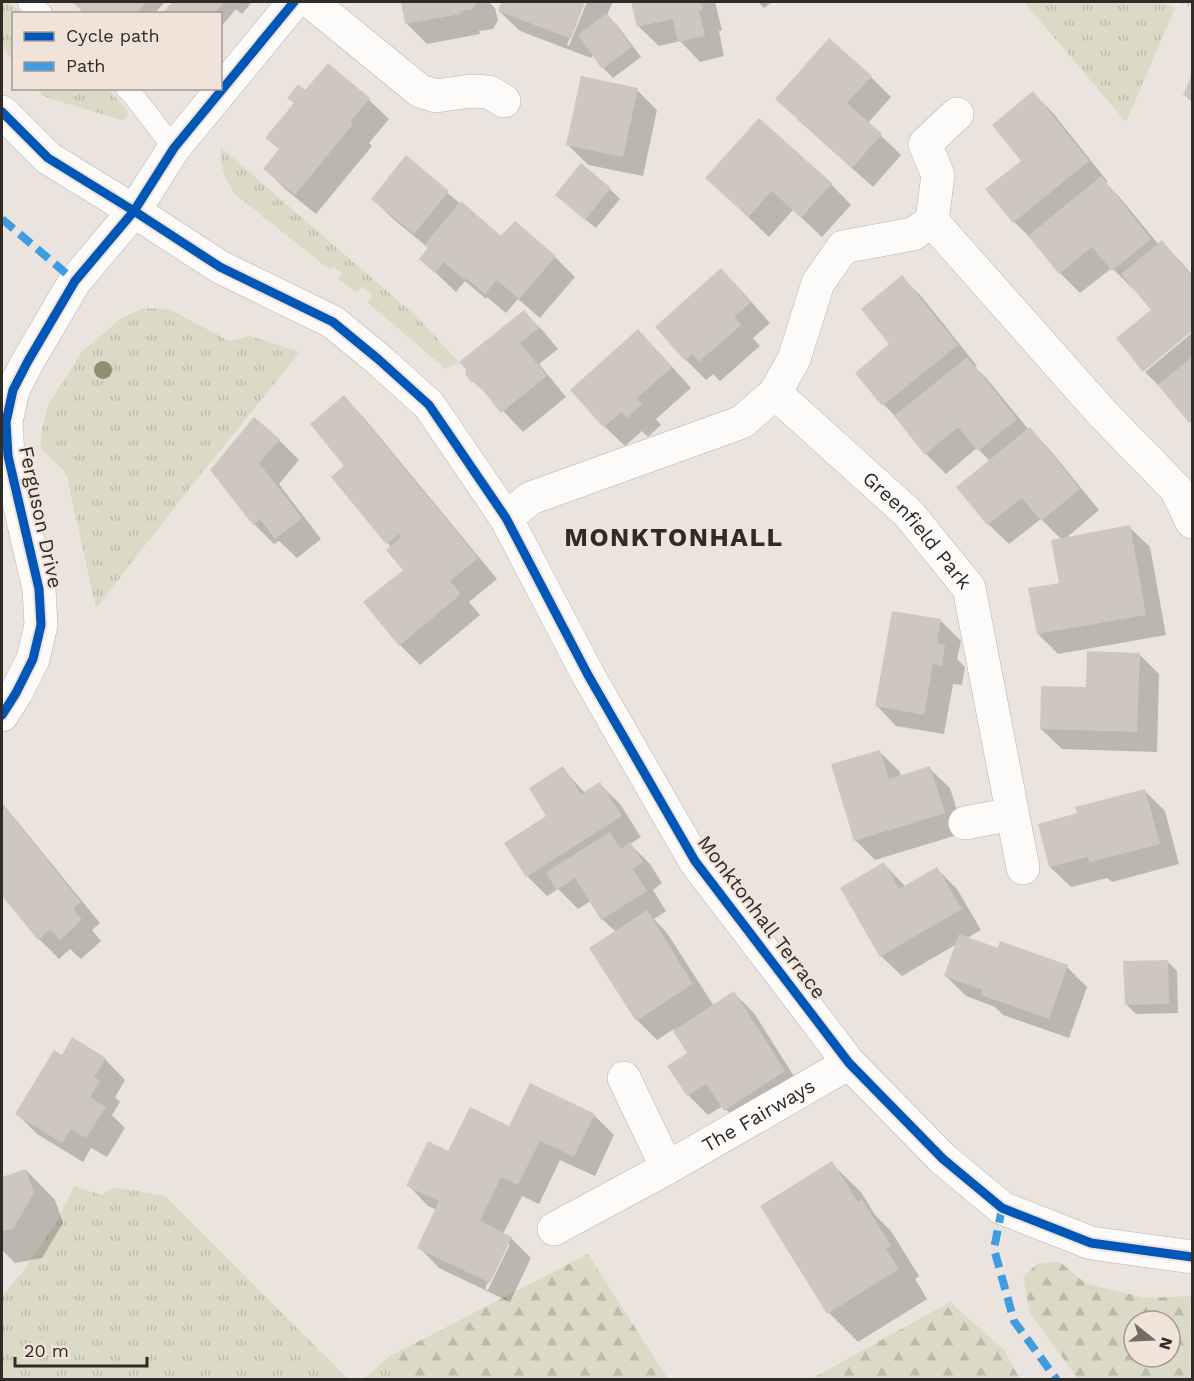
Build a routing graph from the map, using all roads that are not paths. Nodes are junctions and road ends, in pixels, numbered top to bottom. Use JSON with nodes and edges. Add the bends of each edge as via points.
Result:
{"nodes":[{"id":1,"x":28,"y":2,"type":"edge"},
{"id":2,"x":294,"y":2,"type":"edge"},
{"id":3,"x":311,"y":2,"type":"edge"},
{"id":4,"x":40,"y":12,"type":"edge"},
{"id":5,"x":128,"y":90,"type":"edge"},
{"id":6,"x":222,"y":90,"type":"edge"},
{"id":7,"x":222,"y":90,"type":"edge"},
{"id":8,"x":504,"y":101,"type":"dead end"},
{"id":9,"x":2,"y":112,"type":"edge"},
{"id":10,"x":957,"y":114,"type":"dead end"},
{"id":11,"x":174,"y":148,"type":"junction"},
{"id":12,"x":134,"y":211,"type":"junction"},
{"id":13,"x":932,"y":221,"type":"junction"},
{"id":14,"x":775,"y":393,"type":"junction"},
{"id":15,"x":506,"y":518,"type":"junction"},
{"id":16,"x":1192,"y":522,"type":"edge"},
{"id":17,"x":2,"y":715,"type":"edge"},
{"id":18,"x":1012,"y":814,"type":"junction"},
{"id":19,"x":965,"y":823,"type":"dead end"},
{"id":20,"x":1023,"y":868,"type":"dead end"},
{"id":21,"x":849,"y":1063,"type":"junction"},
{"id":22,"x":624,"y":1078,"type":"dead end"},
{"id":23,"x":667,"y":1168,"type":"junction"},
{"id":24,"x":554,"y":1229,"type":"dead end"},
{"id":25,"x":1192,"y":1257,"type":"edge"}],
"edges":[{"from":1,"to":4,"type":"lane"},
{"from":2,"to":6,"type":"street","name":"Ferguson Drive"},
{"from":3,"to":8,"type":"street","via":[[420,91],[436,96],[489,92]]},
{"from":5,"to":11,"type":"lane"},
{"from":7,"to":11,"type":"street","name":"Ferguson Drive"},
{"from":9,"to":12,"type":"street","name":"Monktonhall Terrace","via":[[48,158]]},
{"from":10,"to":13,"type":"street","via":[[925,144],[938,175]]},
{"from":11,"to":12,"type":"street","name":"Ferguson Drive"},
{"from":12,"to":15,"type":"street","name":"Monktonhall Terrace","via":[[220,267],[333,322],[378,359],[429,405]]},
{"from":12,"to":17,"type":"street","name":"Ferguson Drive","via":[[75,281],[13,390],[6,422],[8,456],[39,589],[41,625],[33,658]]},
{"from":13,"to":14,"type":"street","via":[[913,234],[843,247],[818,283],[794,359]]},
{"from":13,"to":16,"type":"street","via":[[1103,414],[1176,489]]},
{"from":14,"to":15,"type":"street","via":[[742,422],[531,498]]},
{"from":14,"to":18,"type":"street","name":"Greenfield Park","via":[[909,514],[969,588]]},
{"from":15,"to":21,"type":"street","name":"Monktonhall Terrace","via":[[588,675],[695,861]]},
{"from":18,"to":19,"type":"street"},
{"from":18,"to":20,"type":"street","name":"Greenfield Park"},
{"from":21,"to":23,"type":"street","name":"The Fairways"},
{"from":21,"to":25,"type":"street","name":"Monktonhall Terrace","via":[[943,1159],[1002,1208],[1091,1243]]},
{"from":22,"to":23,"type":"street"},
{"from":23,"to":24,"type":"street","name":"The Fairways"}]}
